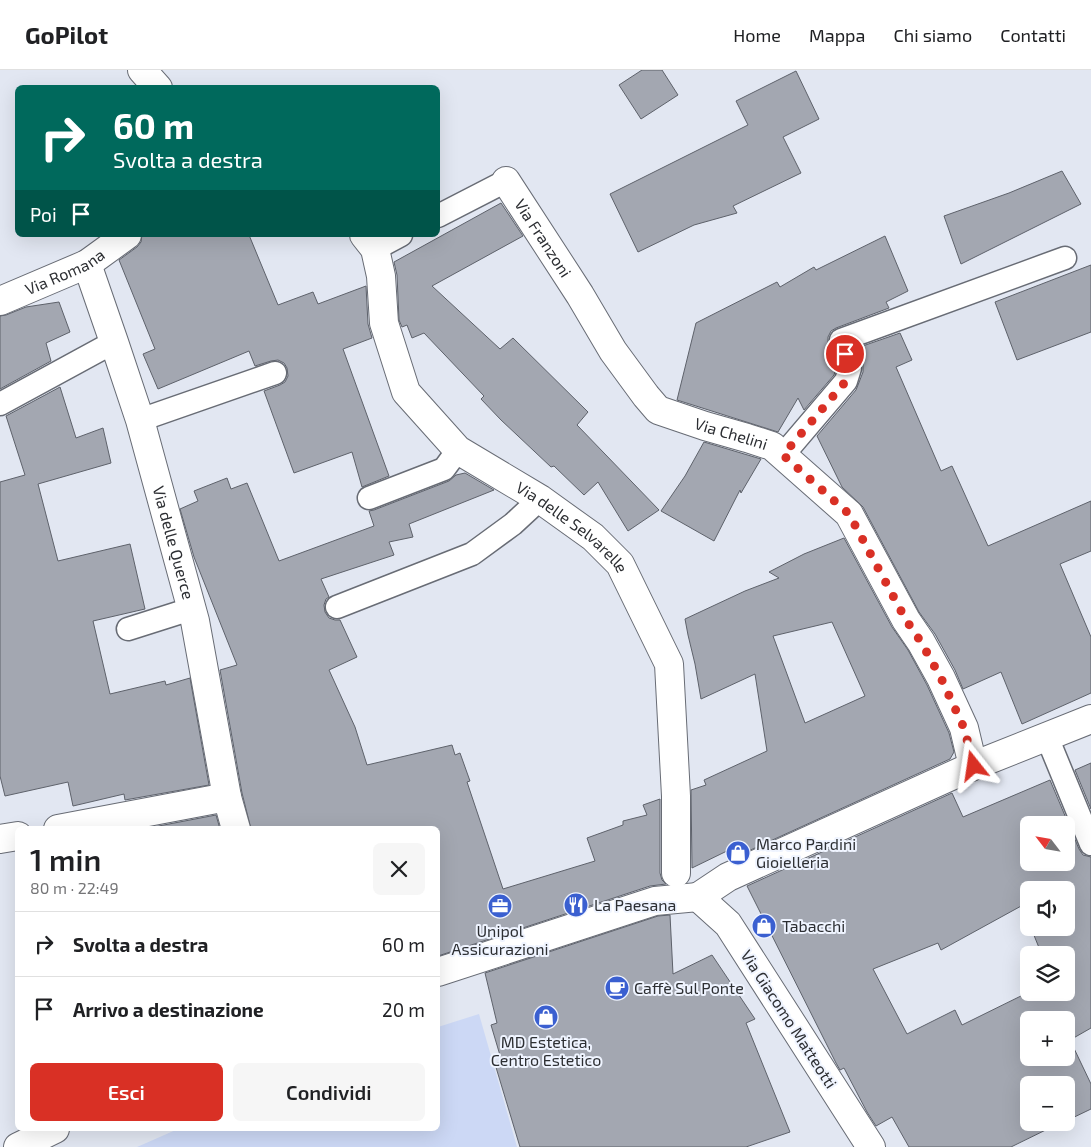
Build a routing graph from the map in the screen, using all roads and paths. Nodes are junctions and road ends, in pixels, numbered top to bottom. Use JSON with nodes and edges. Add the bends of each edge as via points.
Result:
{"nodes":[{"id":1,"x":142,"y":70,"type":"edge"},
{"id":2,"x":155,"y":85,"type":"edge"},
{"id":3,"x":506,"y":181,"type":"joint"},
{"id":4,"x":440,"y":215,"type":"edge"},
{"id":5,"x":123,"y":237,"type":"edge"},
{"id":6,"x":393,"y":237,"type":"edge"},
{"id":7,"x":370,"y":242,"type":"edge"},
{"id":8,"x":1065,"y":258,"type":"dead end"},
{"id":9,"x":87,"y":264,"type":"junction"},
{"id":10,"x":580,"y":295,"type":"joint"},
{"id":11,"x":0,"y":301,"type":"edge"},
{"id":12,"x":114,"y":342,"type":"junction"},
{"id":13,"x":275,"y":374,"type":"dead end"},
{"id":14,"x":0,"y":404,"type":"edge"},
{"id":15,"x":140,"y":420,"type":"junction"},
{"id":16,"x":458,"y":450,"type":"junction"},
{"id":17,"x":783,"y":455,"type":"junction"},
{"id":18,"x":369,"y":498,"type":"dead end"},
{"id":19,"x":540,"y":499,"type":"junction"},
{"id":20,"x":337,"y":607,"type":"dead end"},
{"id":21,"x":192,"y":609,"type":"junction"},
{"id":22,"x":128,"y":629,"type":"dead end"},
{"id":23,"x":1091,"y":719,"type":"edge"},
{"id":24,"x":1047,"y":737,"type":"junction"},
{"id":25,"x":974,"y":766,"type":"junction"},
{"id":26,"x":227,"y":797,"type":"junction"},
{"id":27,"x":74,"y":826,"type":"edge"},
{"id":28,"x":235,"y":826,"type":"edge"},
{"id":29,"x":15,"y":836,"type":"edge"},
{"id":30,"x":0,"y":839,"type":"edge"},
{"id":31,"x":1091,"y":844,"type":"edge"},
{"id":32,"x":676,"y":873,"type":"dead end"},
{"id":33,"x":698,"y":897,"type":"junction"},
{"id":34,"x":440,"y":971,"type":"edge"},
{"id":35,"x":51,"y":1131,"type":"edge"},
{"id":36,"x":18,"y":1147,"type":"edge"},
{"id":37,"x":871,"y":1147,"type":"edge"}],
"edges":[{"from":1,"to":2,"type":"street"},
{"from":3,"to":4,"type":"lane"},
{"from":3,"to":10,"type":"street","name":"Via Franzoni"},
{"from":5,"to":9,"type":"street","name":"Via Romana"},
{"from":6,"to":7,"type":"lane"},
{"from":7,"to":16,"type":"street","name":"Via delle Selvarelle","via":[[381,276],[384,323],[406,392]]},
{"from":8,"to":17,"type":"lane","via":[[841,340],[850,368],[846,381]]},
{"from":9,"to":11,"type":"street","name":"Via Romana"},
{"from":9,"to":12,"type":"street","name":"Via delle Querce"},
{"from":10,"to":17,"type":"street","name":"Via Chelini","via":[[613,351],[658,410],[772,446]]},
{"from":12,"to":14,"type":"lane"},
{"from":12,"to":15,"type":"street","name":"Via delle Querce"},
{"from":13,"to":15,"type":"lane"},
{"from":15,"to":21,"type":"street","name":"Via delle Querce"},
{"from":16,"to":18,"type":"lane","via":[[444,469]]},
{"from":16,"to":19,"type":"street","name":"Via delle Selvarelle"},
{"from":17,"to":25,"type":"street","name":"Via Chelini","via":[[849,514],[941,678],[964,728]]},
{"from":19,"to":20,"type":"lane","via":[[472,554]]},
{"from":19,"to":32,"type":"street","name":"Via delle Selvarelle","via":[[593,538],[620,564],[669,664],[676,796]]},
{"from":21,"to":22,"type":"lane"},
{"from":21,"to":26,"type":"street","name":"Via delle Querce"},
{"from":23,"to":24,"type":"street"},
{"from":24,"to":25,"type":"street"},
{"from":24,"to":31,"type":"lane"},
{"from":25,"to":33,"type":"street","via":[[728,877]]},
{"from":26,"to":27,"type":"street"},
{"from":26,"to":28,"type":"street","name":"Via delle Querce"},
{"from":29,"to":30,"type":"street"},
{"from":33,"to":34,"type":"street","via":[[655,901]]},
{"from":33,"to":37,"type":"street","name":"Via Giacomo Matteotti","via":[[728,924]]},
{"from":35,"to":36,"type":"street"}]}
